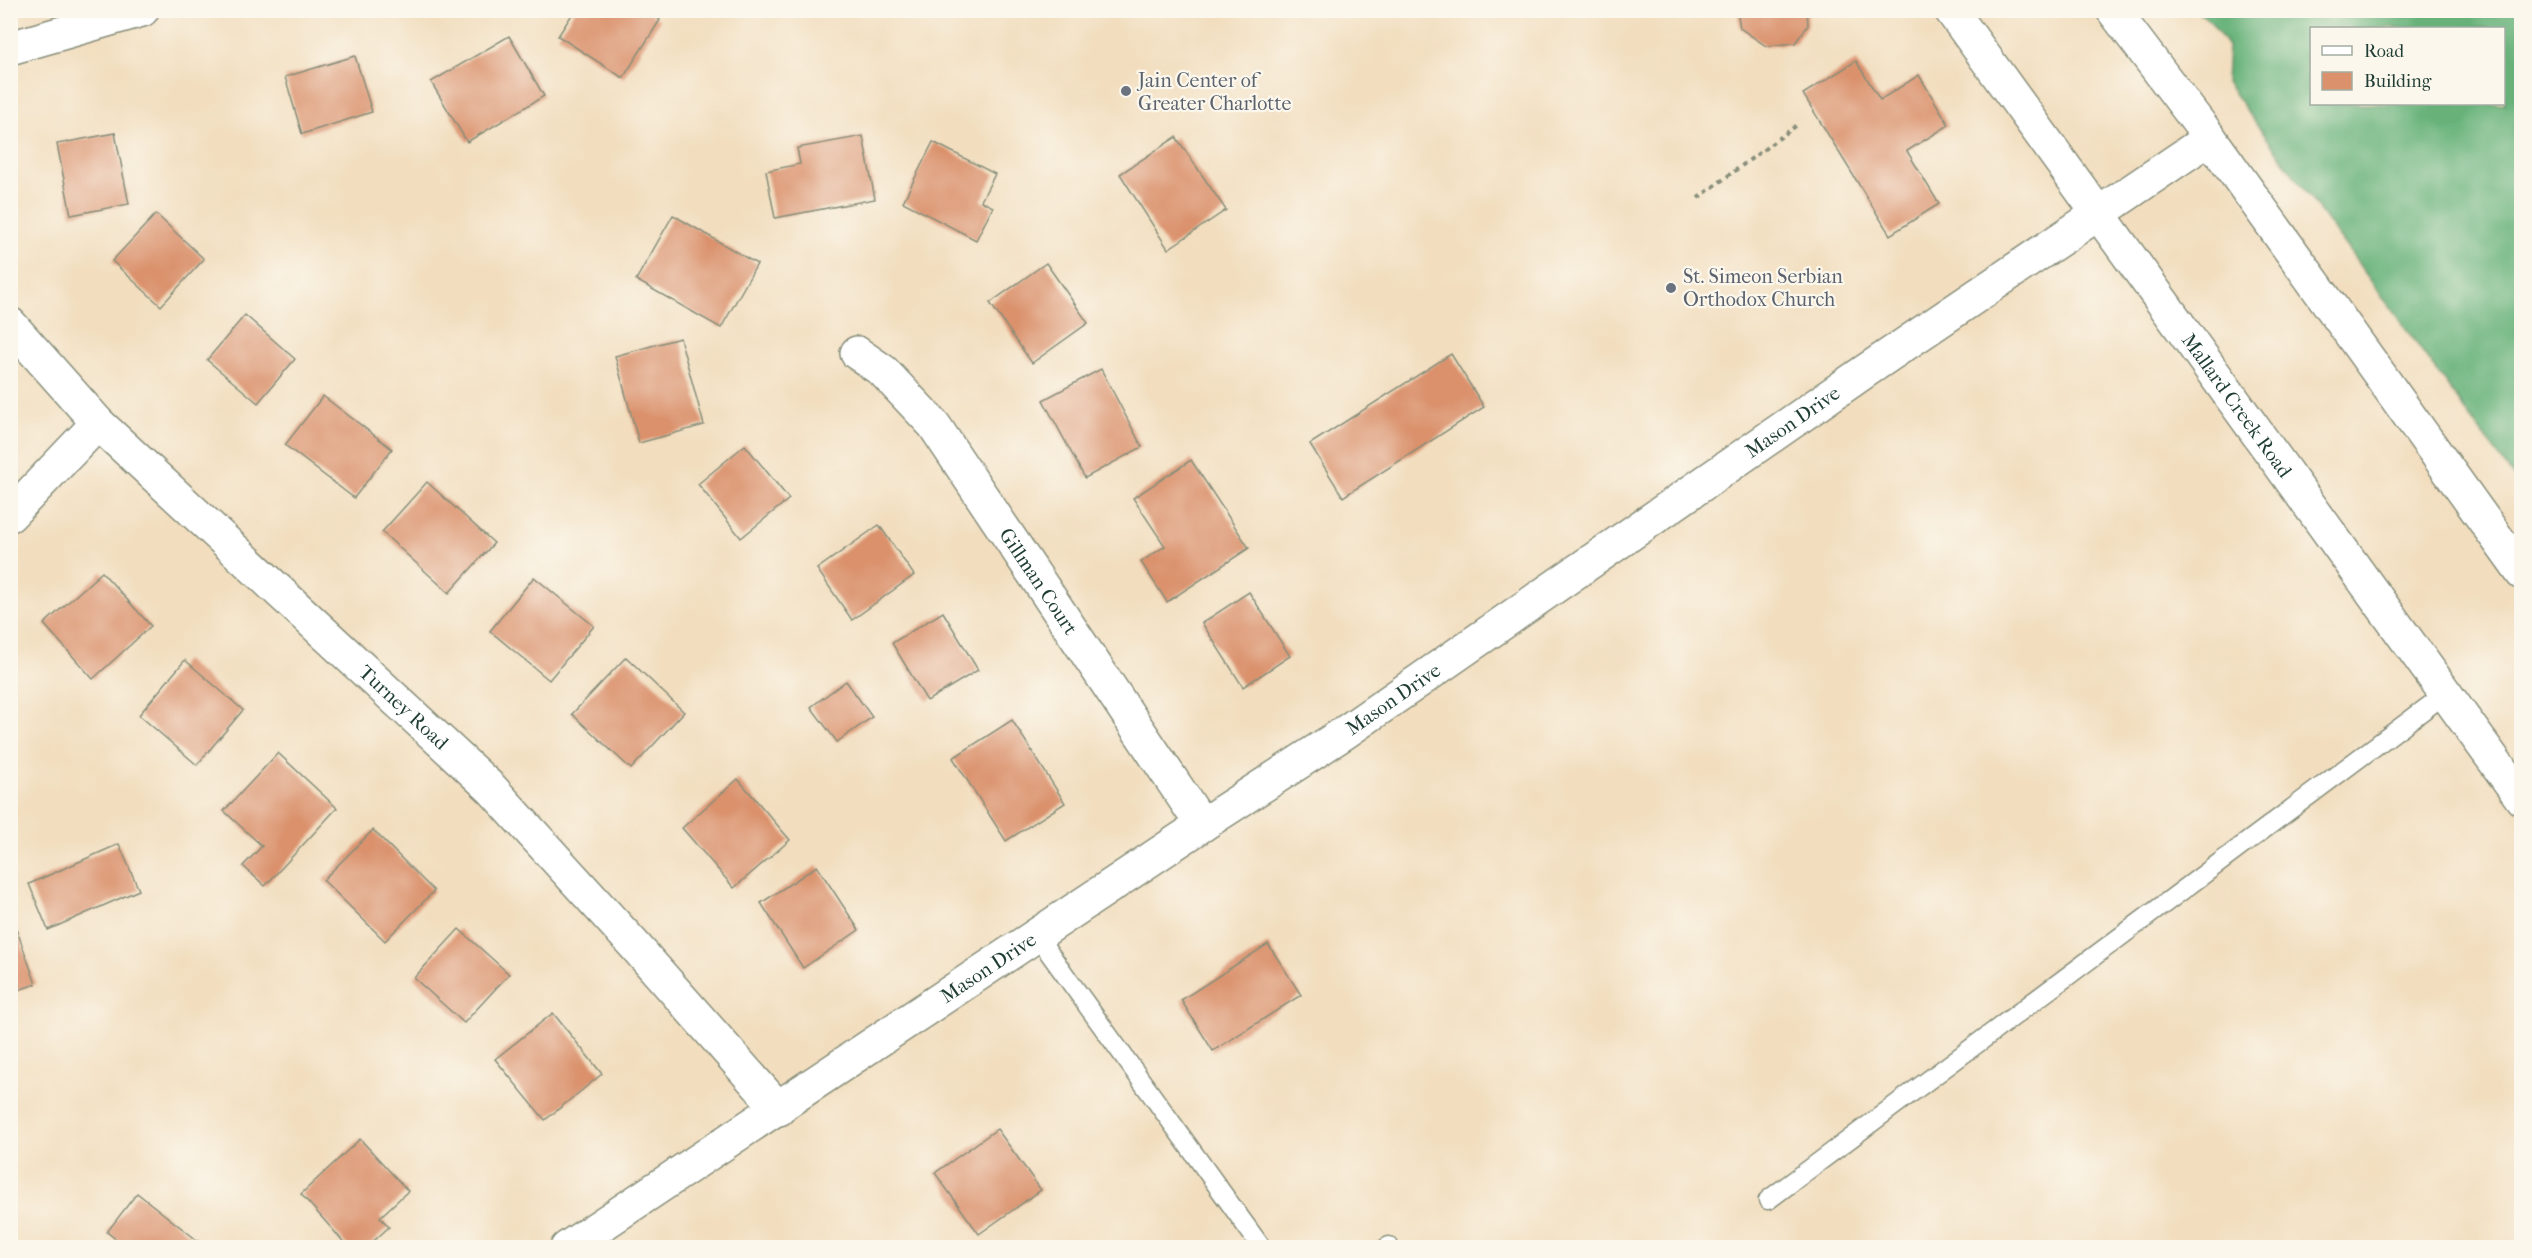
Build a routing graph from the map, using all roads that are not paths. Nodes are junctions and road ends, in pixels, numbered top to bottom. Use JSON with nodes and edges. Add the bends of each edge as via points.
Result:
{"nodes":[{"id":1,"x":142,"y":10,"type":"edge"},
{"id":2,"x":1951,"y":10,"type":"edge"},
{"id":3,"x":2113,"y":10,"type":"edge"},
{"id":4,"x":10,"y":48,"type":"edge"},
{"id":5,"x":2210,"y":138,"type":"junction"},
{"id":6,"x":2098,"y":214,"type":"junction"},
{"id":7,"x":10,"y":324,"type":"edge"},
{"id":8,"x":857,"y":353,"type":"dead end"},
{"id":9,"x":98,"y":423,"type":"junction"},
{"id":10,"x":10,"y":515,"type":"edge"},
{"id":11,"x":2522,"y":573,"type":"edge"},
{"id":12,"x":2445,"y":694,"type":"junction"},
{"id":13,"x":2522,"y":800,"type":"edge"},
{"id":14,"x":1202,"y":825,"type":"junction"},
{"id":15,"x":1037,"y":936,"type":"junction"},
{"id":16,"x":779,"y":1109,"type":"junction"},
{"id":17,"x":1768,"y":1200,"type":"dead end"},
{"id":18,"x":567,"y":1248,"type":"edge"},
{"id":19,"x":1262,"y":1248,"type":"edge"}],
"edges":[{"from":1,"to":4,"type":"street"},
{"from":2,"to":6,"type":"street","name":"Mallard Creek Road"},
{"from":3,"to":5,"type":"street"},
{"from":5,"to":6,"type":"street","name":"Mason Drive"},
{"from":5,"to":11,"type":"street"},
{"from":6,"to":12,"type":"street","name":"Mallard Creek Road"},
{"from":6,"to":14,"type":"street","name":"Mason Drive","via":[[1344,734]]},
{"from":7,"to":9,"type":"street","name":"Turney Road"},
{"from":8,"to":14,"type":"street","name":"Gillman Court","via":[[883,370],[934,425]]},
{"from":9,"to":10,"type":"street"},
{"from":9,"to":16,"type":"street","name":"Turney Road","via":[[492,789]]},
{"from":12,"to":13,"type":"street","name":"Mallard Creek Road"},
{"from":12,"to":17,"type":"lane"},
{"from":14,"to":15,"type":"street","name":"Mason Drive"},
{"from":15,"to":16,"type":"street","name":"Mason Drive"},
{"from":15,"to":19,"type":"lane"},
{"from":16,"to":18,"type":"street","name":"Mason Drive"}]}
